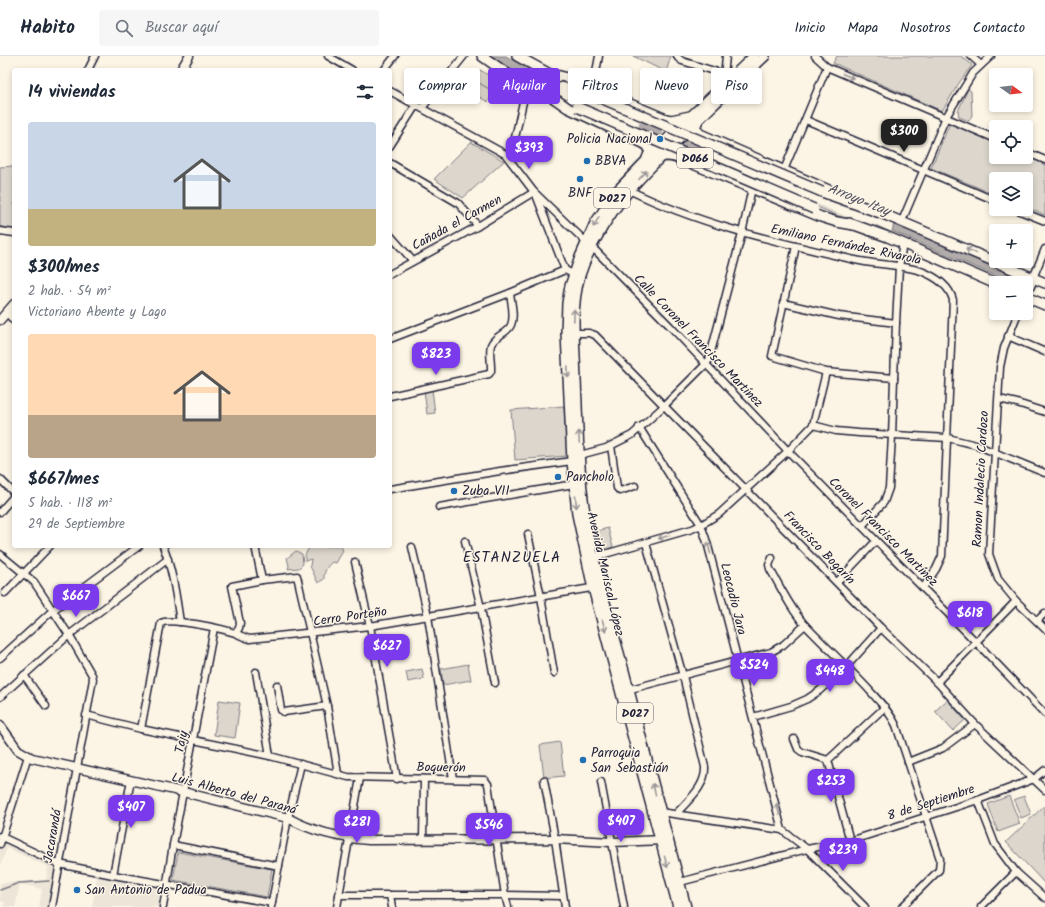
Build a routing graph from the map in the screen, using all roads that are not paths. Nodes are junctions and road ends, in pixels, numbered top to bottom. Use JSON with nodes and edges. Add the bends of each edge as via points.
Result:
{"nodes":[{"id":1,"x":95,"y":56,"type":"edge"},
{"id":2,"x":189,"y":56,"type":"edge"},
{"id":3,"x":328,"y":56,"type":"edge"},
{"id":4,"x":394,"y":56,"type":"edge"},
{"id":5,"x":464,"y":56,"type":"edge"},
{"id":6,"x":482,"y":56,"type":"edge"},
{"id":7,"x":517,"y":56,"type":"edge"},
{"id":8,"x":600,"y":56,"type":"edge"},
{"id":9,"x":677,"y":56,"type":"edge"},
{"id":10,"x":726,"y":56,"type":"edge"},
{"id":11,"x":754,"y":56,"type":"edge"},
{"id":12,"x":764,"y":56,"type":"edge"},
{"id":13,"x":815,"y":56,"type":"edge"},
{"id":14,"x":971,"y":56,"type":"edge"},
{"id":15,"x":991,"y":56,"type":"edge"},
{"id":16,"x":982,"y":65,"type":"junction"},
{"id":17,"x":827,"y":67,"type":"junction"},
{"id":18,"x":89,"y":68,"type":"edge"},
{"id":19,"x":183,"y":68,"type":"edge"},
{"id":20,"x":349,"y":68,"type":"edge"},
{"id":21,"x":385,"y":68,"type":"edge"},
{"id":22,"x":498,"y":68,"type":"edge"},
{"id":23,"x":596,"y":68,"type":"edge"},
{"id":24,"x":725,"y":68,"type":"edge"},
{"id":25,"x":738,"y":68,"type":"edge"},
{"id":26,"x":711,"y":73,"type":"edge"},
{"id":27,"x":568,"y":82,"type":"edge"},
{"id":28,"x":392,"y":91,"type":"edge"},
{"id":29,"x":711,"y":96,"type":"edge"},
{"id":30,"x":560,"y":99,"type":"edge"},
{"id":31,"x":560,"y":102,"type":"edge"},
{"id":32,"x":523,"y":104,"type":"edge"},
{"id":33,"x":622,"y":104,"type":"edge"},
{"id":34,"x":627,"y":104,"type":"edge"},
{"id":35,"x":416,"y":105,"type":"junction"},
{"id":36,"x":422,"y":108,"type":"junction"},
{"id":37,"x":946,"y":117,"type":"junction"},
{"id":38,"x":694,"y":118,"type":"junction"},
{"id":39,"x":806,"y":120,"type":"junction"},
{"id":40,"x":989,"y":136,"type":"edge"},
{"id":41,"x":670,"y":142,"type":"junction"},
{"id":42,"x":392,"y":143,"type":"edge"},
{"id":43,"x":1033,"y":155,"type":"edge"},
{"id":44,"x":646,"y":159,"type":"junction"},
{"id":45,"x":1045,"y":159,"type":"edge"},
{"id":46,"x":510,"y":160,"type":"junction"},
{"id":47,"x":657,"y":160,"type":"junction"},
{"id":48,"x":392,"y":164,"type":"edge"},
{"id":49,"x":784,"y":170,"type":"junction"},
{"id":50,"x":923,"y":171,"type":"junction"},
{"id":51,"x":752,"y":188,"type":"junction"},
{"id":52,"x":628,"y":190,"type":"junction"},
{"id":53,"x":534,"y":192,"type":"junction"},
{"id":54,"x":989,"y":198,"type":"edge"},
{"id":55,"x":883,"y":214,"type":"junction"},
{"id":56,"x":1032,"y":216,"type":"edge"},
{"id":57,"x":902,"y":221,"type":"junction"},
{"id":58,"x":1045,"y":221,"type":"edge"},
{"id":59,"x":854,"y":225,"type":"junction"},
{"id":60,"x":478,"y":226,"type":"junction"},
{"id":61,"x":0,"y":231,"type":"edge"},
{"id":62,"x":12,"y":233,"type":"edge"},
{"id":63,"x":742,"y":233,"type":"junction"},
{"id":64,"x":392,"y":237,"type":"edge"},
{"id":65,"x":903,"y":243,"type":"junction"},
{"id":66,"x":589,"y":245,"type":"junction"},
{"id":67,"x":796,"y":246,"type":"junction"},
{"id":68,"x":1045,"y":249,"type":"edge"},
{"id":69,"x":413,"y":260,"type":"junction"},
{"id":70,"x":899,"y":266,"type":"junction"},
{"id":71,"x":569,"y":272,"type":"junction"},
{"id":72,"x":392,"y":273,"type":"edge"},
{"id":73,"x":1023,"y":276,"type":"edge"},
{"id":74,"x":1033,"y":278,"type":"edge"},
{"id":75,"x":1033,"y":280,"type":"edge"},
{"id":76,"x":989,"y":281,"type":"edge"},
{"id":77,"x":1045,"y":283,"type":"edge"},
{"id":78,"x":510,"y":293,"type":"junction"},
{"id":79,"x":1033,"y":298,"type":"edge"},
{"id":80,"x":783,"y":303,"type":"junction"},
{"id":81,"x":1045,"y":305,"type":"edge"},
{"id":82,"x":12,"y":307,"type":"edge"},
{"id":83,"x":7,"y":313,"type":"junction"},
{"id":84,"x":12,"y":318,"type":"edge"},
{"id":85,"x":0,"y":320,"type":"edge"},
{"id":86,"x":1015,"y":320,"type":"edge"},
{"id":87,"x":896,"y":323,"type":"junction"},
{"id":88,"x":574,"y":333,"type":"junction"},
{"id":89,"x":1008,"y":336,"type":"junction"},
{"id":90,"x":392,"y":338,"type":"edge"},
{"id":91,"x":1045,"y":352,"type":"edge"},
{"id":92,"x":706,"y":364,"type":"junction"},
{"id":93,"x":826,"y":372,"type":"junction"},
{"id":94,"x":894,"y":378,"type":"junction"},
{"id":95,"x":392,"y":396,"type":"edge"},
{"id":96,"x":999,"y":400,"type":"junction"},
{"id":97,"x":664,"y":406,"type":"junction"},
{"id":98,"x":1045,"y":412,"type":"edge"},
{"id":99,"x":813,"y":425,"type":"junction"},
{"id":100,"x":639,"y":427,"type":"junction"},
{"id":101,"x":892,"y":436,"type":"junction"},
{"id":102,"x":948,"y":438,"type":"junction"},
{"id":103,"x":611,"y":446,"type":"junction"},
{"id":104,"x":788,"y":451,"type":"junction"},
{"id":105,"x":994,"y":452,"type":"junction"},
{"id":106,"x":580,"y":455,"type":"junction"},
{"id":107,"x":572,"y":461,"type":"junction"},
{"id":108,"x":1045,"y":473,"type":"edge"},
{"id":109,"x":0,"y":479,"type":"edge"},
{"id":110,"x":574,"y":484,"type":"junction"},
{"id":111,"x":635,"y":486,"type":"dead end"},
{"id":112,"x":392,"y":489,"type":"edge"},
{"id":113,"x":746,"y":489,"type":"junction"},
{"id":114,"x":12,"y":493,"type":"edge"},
{"id":115,"x":12,"y":497,"type":"edge"},
{"id":116,"x":439,"y":507,"type":"dead end"},
{"id":117,"x":0,"y":512,"type":"edge"},
{"id":118,"x":701,"y":525,"type":"junction"},
{"id":119,"x":862,"y":526,"type":"junction"},
{"id":120,"x":528,"y":534,"type":"dead end"},
{"id":121,"x":465,"y":541,"type":"dead end"},
{"id":122,"x":876,"y":541,"type":"junction"},
{"id":123,"x":646,"y":543,"type":"junction"},
{"id":124,"x":412,"y":546,"type":"dead end"},
{"id":125,"x":48,"y":548,"type":"edge"},
{"id":126,"x":136,"y":548,"type":"edge"},
{"id":127,"x":164,"y":548,"type":"edge"},
{"id":128,"x":255,"y":548,"type":"edge"},
{"id":129,"x":0,"y":554,"type":"edge"},
{"id":130,"x":590,"y":558,"type":"junction"},
{"id":131,"x":772,"y":558,"type":"dead end"},
{"id":132,"x":168,"y":559,"type":"junction"},
{"id":133,"x":355,"y":562,"type":"dead end"},
{"id":134,"x":23,"y":573,"type":"junction"},
{"id":135,"x":262,"y":580,"type":"junction"},
{"id":136,"x":838,"y":582,"type":"junction"},
{"id":137,"x":597,"y":587,"type":"junction"},
{"id":138,"x":923,"y":588,"type":"junction"},
{"id":139,"x":5,"y":593,"type":"dead end"},
{"id":140,"x":541,"y":597,"type":"junction"},
{"id":141,"x":1016,"y":601,"type":"junction"},
{"id":142,"x":481,"y":608,"type":"junction"},
{"id":143,"x":52,"y":611,"type":"junction"},
{"id":144,"x":1045,"y":612,"type":"edge"},
{"id":145,"x":428,"y":616,"type":"junction"},
{"id":146,"x":1037,"y":621,"type":"junction"},
{"id":147,"x":180,"y":622,"type":"junction"},
{"id":148,"x":805,"y":625,"type":"junction"},
{"id":149,"x":370,"y":626,"type":"junction"},
{"id":150,"x":214,"y":628,"type":"junction"},
{"id":151,"x":881,"y":628,"type":"junction"},
{"id":152,"x":1045,"y":629,"type":"edge"},
{"id":153,"x":236,"y":633,"type":"junction"},
{"id":154,"x":311,"y":633,"type":"junction"},
{"id":155,"x":68,"y":635,"type":"junction"},
{"id":156,"x":976,"y":642,"type":"junction"},
{"id":157,"x":0,"y":658,"type":"edge"},
{"id":158,"x":738,"y":660,"type":"junction"},
{"id":159,"x":847,"y":666,"type":"junction"},
{"id":160,"x":256,"y":672,"type":"dead end"},
{"id":161,"x":554,"y":673,"type":"dead end"},
{"id":162,"x":24,"y":675,"type":"junction"},
{"id":163,"x":682,"y":676,"type":"junction"},
{"id":164,"x":937,"y":682,"type":"junction"},
{"id":165,"x":495,"y":683,"type":"dead end"},
{"id":166,"x":277,"y":685,"type":"dead end"},
{"id":167,"x":625,"y":690,"type":"junction"},
{"id":168,"x":0,"y":697,"type":"edge"},
{"id":169,"x":46,"y":706,"type":"dead end"},
{"id":170,"x":327,"y":706,"type":"junction"},
{"id":171,"x":885,"y":707,"type":"junction"},
{"id":172,"x":1045,"y":714,"type":"edge"},
{"id":173,"x":86,"y":715,"type":"junction"},
{"id":174,"x":753,"y":716,"type":"junction"},
{"id":175,"x":975,"y":724,"type":"junction"},
{"id":176,"x":0,"y":726,"type":"edge"},
{"id":177,"x":141,"y":729,"type":"junction"},
{"id":178,"x":794,"y":739,"type":"dead end"},
{"id":179,"x":193,"y":740,"type":"junction"},
{"id":180,"x":28,"y":756,"type":"junction"},
{"id":181,"x":270,"y":756,"type":"junction"},
{"id":182,"x":828,"y":760,"type":"junction"},
{"id":183,"x":908,"y":762,"type":"junction"},
{"id":184,"x":301,"y":764,"type":"junction"},
{"id":185,"x":76,"y":768,"type":"junction"},
{"id":186,"x":1045,"y":770,"type":"edge"},
{"id":187,"x":338,"y":774,"type":"junction"},
{"id":188,"x":360,"y":778,"type":"junction"},
{"id":189,"x":397,"y":779,"type":"junction"},
{"id":190,"x":424,"y":779,"type":"junction"},
{"id":191,"x":453,"y":779,"type":"junction"},
{"id":192,"x":1034,"y":779,"type":"junction"},
{"id":193,"x":131,"y":780,"type":"junction"},
{"id":194,"x":544,"y":780,"type":"dead end"},
{"id":195,"x":601,"y":782,"type":"dead end"},
{"id":196,"x":1045,"y":790,"type":"edge"},
{"id":197,"x":183,"y":792,"type":"junction"},
{"id":198,"x":978,"y":800,"type":"junction"},
{"id":199,"x":660,"y":812,"type":"junction"},
{"id":200,"x":676,"y":814,"type":"junction"},
{"id":201,"x":925,"y":817,"type":"junction"},
{"id":202,"x":288,"y":818,"type":"junction"},
{"id":203,"x":782,"y":830,"type":"junction"},
{"id":204,"x":1,"y":837,"type":"edge"},
{"id":205,"x":349,"y":839,"type":"junction"},
{"id":206,"x":423,"y":839,"type":"junction"},
{"id":207,"x":555,"y":839,"type":"junction"},
{"id":208,"x":498,"y":840,"type":"junction"},
{"id":209,"x":664,"y":840,"type":"junction"},
{"id":210,"x":850,"y":841,"type":"junction"},
{"id":211,"x":612,"y":842,"type":"junction"},
{"id":212,"x":0,"y":844,"type":"edge"},
{"id":213,"x":173,"y":845,"type":"junction"},
{"id":214,"x":807,"y":849,"type":"junction"},
{"id":215,"x":59,"y":864,"type":"junction"},
{"id":216,"x":279,"y":866,"type":"junction"},
{"id":217,"x":1016,"y":872,"type":"junction"},
{"id":218,"x":113,"y":875,"type":"junction"},
{"id":219,"x":680,"y":882,"type":"junction"},
{"id":220,"x":166,"y":884,"type":"junction"},
{"id":221,"x":338,"y":895,"type":"junction"},
{"id":222,"x":390,"y":895,"type":"junction"},
{"id":223,"x":505,"y":895,"type":"junction"},
{"id":224,"x":563,"y":896,"type":"junction"},
{"id":225,"x":1045,"y":898,"type":"edge"},
{"id":226,"x":272,"y":905,"type":"edge"},
{"id":227,"x":52,"y":907,"type":"edge"},
{"id":228,"x":163,"y":907,"type":"edge"},
{"id":229,"x":337,"y":907,"type":"edge"},
{"id":230,"x":392,"y":907,"type":"edge"},
{"id":231,"x":508,"y":907,"type":"edge"},
{"id":232,"x":565,"y":907,"type":"edge"},
{"id":233,"x":624,"y":907,"type":"edge"},
{"id":234,"x":678,"y":907,"type":"edge"},
{"id":235,"x":686,"y":907,"type":"edge"},
{"id":236,"x":865,"y":907,"type":"edge"},
{"id":237,"x":902,"y":907,"type":"edge"},
{"id":238,"x":982,"y":907,"type":"edge"}],
"edges":[{"from":1,"to":18,"type":"street"},
{"from":2,"to":19,"type":"main road"},
{"from":3,"to":20,"type":"street"},
{"from":4,"to":21,"type":"street"},
{"from":5,"to":36,"type":"street"},
{"from":6,"to":22,"type":"highway","number":"D066"},
{"from":7,"to":27,"type":"highway","number":"D066","via":[[552,76]]},
{"from":8,"to":23,"type":"street"},
{"from":9,"to":26,"type":"street","via":[[682,61]]},
{"from":10,"to":24,"type":"street"},
{"from":11,"to":25,"type":"highway"},
{"from":12,"to":38,"type":"highway"},
{"from":13,"to":17,"type":"street"},
{"from":14,"to":16,"type":"street"},
{"from":15,"to":16,"type":"street"},
{"from":16,"to":37,"type":"street","via":[[966,83]]},
{"from":17,"to":37,"type":"street","one_way":true},
{"from":17,"to":39,"type":"street"},
{"from":28,"to":35,"type":"street"},
{"from":29,"to":38,"type":"highway"},
{"from":30,"to":59,"type":"highway","number":"D066","bridge":true},
{"from":31,"to":44,"type":"highway","via":[[644,143],[650,151]]},
{"from":32,"to":46,"type":"street"},
{"from":33,"to":55,"type":"highway","number":"D066","bridge":true,"via":[[822,192]]},
{"from":34,"to":38,"type":"highway","via":[[666,119]]},
{"from":35,"to":36,"type":"street"},
{"from":35,"to":42,"type":"street"},
{"from":36,"to":46,"type":"street","via":[[505,154]]},
{"from":37,"to":40,"type":"street"},
{"from":37,"to":50,"type":"street"},
{"from":38,"to":41,"type":"highway"},
{"from":38,"to":49,"type":"highway","via":[[695,128],[700,134]]},
{"from":39,"to":49,"type":"street"},
{"from":39,"to":50,"type":"street"},
{"from":41,"to":44,"type":"highway","number":"D027"},
{"from":41,"to":47,"type":"highway","number":"D027"},
{"from":43,"to":45,"type":"street"},
{"from":44,"to":66,"type":"highway","number":"D027","one_way":true,"via":[[616,192],[595,223]]},
{"from":46,"to":53,"type":"street"},
{"from":47,"to":51,"type":"highway","via":[[663,156],[671,156]]},
{"from":52,"to":47,"type":"highway","number":"D027","one_way":true},
{"from":48,"to":60,"type":"street","via":[[458,203]]},
{"from":49,"to":55,"type":"highway"},
{"from":50,"to":54,"type":"street"},
{"from":50,"to":57,"type":"street"},
{"from":51,"to":59,"type":"highway","via":[[821,217]]},
{"from":51,"to":63,"type":"street"},
{"from":52,"to":63,"type":"street","name":"Emiliano Fernández Rivarola","via":[[690,216]]},
{"from":52,"to":66,"type":"highway","number":"D027"},
{"from":53,"to":60,"type":"street","name":"Cañada el Carmen"},
{"from":53,"to":66,"type":"street","name":"Calle Coronel Francisco Martínez"},
{"from":53,"to":71,"type":"street"},
{"from":55,"to":57,"type":"highway","number":"D066"},
{"from":56,"to":58,"type":"street"},
{"from":73,"to":57,"type":"highway","number":"D066","one_way":true},
{"from":59,"to":65,"type":"highway","number":"D066"},
{"from":60,"to":69,"type":"street","name":"Cañada el Carmen"},
{"from":61,"to":62,"type":"street"},
{"from":63,"to":67,"type":"street","name":"Emiliano Fernández Rivarola"},
{"from":63,"to":92,"type":"street","via":[[710,357]]},
{"from":64,"to":69,"type":"street"},
{"from":65,"to":70,"type":"street"},
{"from":65,"to":76,"type":"highway","number":"D066"},
{"from":66,"to":71,"type":"highway","name":"Avenida Mariscal López","number":"D027"},
{"from":88,"to":66,"type":"highway","name":"Avenida Mariscal López","number":"D027","one_way":true,"via":[[577,285]]},
{"from":66,"to":92,"type":"street","name":"Calle Coronel Francisco Martínez"},
{"from":67,"to":70,"type":"street","name":"Emiliano Fernández Rivarola","via":[[866,263]]},
{"from":67,"to":80,"type":"street"},
{"from":68,"to":74,"type":"street"},
{"from":69,"to":72,"type":"street","name":"Cañada el Carmen"},
{"from":70,"to":87,"type":"street"},
{"from":70,"to":102,"type":"street","name":"Emiliano Fernández Rivarola","via":[[910,267],[931,275],[952,294]]},
{"from":71,"to":78,"type":"street"},
{"from":71,"to":107,"type":"highway","name":"Avenida Mariscal López","number":"D027","one_way":true,"via":[[566,333]]},
{"from":75,"to":77,"type":"highway","number":"D066"},
{"from":78,"to":90,"type":"street"},
{"from":78,"to":95,"type":"street","via":[[512,324],[491,344],[489,374]]},
{"from":79,"to":81,"type":"highway"},
{"from":80,"to":87,"type":"street","via":[[839,316]]},
{"from":80,"to":93,"type":"street","via":[[772,356]]},
{"from":82,"to":83,"type":"main road"},
{"from":83,"to":84,"type":"street"},
{"from":83,"to":85,"type":"main road"},
{"from":86,"to":89,"type":"street","name":"Ramon Indalecio Cardozo"},
{"from":87,"to":94,"type":"street"},
{"from":88,"to":97,"type":"street","name":"Francisco Bogarín","via":[[595,335]]},
{"from":106,"to":88,"type":"highway","name":"Avenida Mariscal López","number":"D027","one_way":true},
{"from":89,"to":91,"type":"street"},
{"from":89,"to":96,"type":"street","name":"Ramon Indalecio Cardozo","via":[[1000,367]]},
{"from":92,"to":97,"type":"street"},
{"from":92,"to":104,"type":"street","name":"Calle Coronel Francisco Martínez"},
{"from":93,"to":94,"type":"street"},
{"from":93,"to":99,"type":"street"},
{"from":94,"to":101,"type":"street"},
{"from":96,"to":98,"type":"street"},
{"from":96,"to":105,"type":"street","name":"Ramon Indalecio Cardozo"},
{"from":97,"to":100,"type":"street"},
{"from":97,"to":113,"type":"street","name":"Francisco Bogarín"},
{"from":99,"to":101,"type":"street","via":[[836,431]]},
{"from":99,"to":104,"type":"street"},
{"from":100,"to":103,"type":"street","via":[[632,435]]},
{"from":100,"to":118,"type":"street","name":"Leocadio Jara"},
{"from":101,"to":102,"type":"street"},
{"from":101,"to":119,"type":"street","via":[[887,495],[884,502]]},
{"from":102,"to":105,"type":"street"},
{"from":102,"to":138,"type":"street","name":"Emiliano Fernández Rivarola","via":[[942,556]]},
{"from":103,"to":106,"type":"street"},
{"from":103,"to":111,"type":"street","via":[[617,488],[620,490]]},
{"from":104,"to":113,"type":"street"},
{"from":104,"to":119,"type":"street","name":"Coronel Francisco Martínez"},
{"from":105,"to":108,"type":"street"},
{"from":105,"to":141,"type":"street","name":"Ramon Indalecio Cardozo","via":[[989,554],[998,579]]},
{"from":106,"to":130,"type":"highway","name":"Avenida Mariscal López","number":"D027"},
{"from":107,"to":110,"type":"highway","name":"Avenida Mariscal López","number":"D027"},
{"from":107,"to":112,"type":"street"},
{"from":109,"to":114,"type":"street"},
{"from":110,"to":116,"type":"street"},
{"from":110,"to":130,"type":"highway","name":"Avenida Mariscal López","number":"D027","one_way":true,"via":[[577,514]]},
{"from":113,"to":118,"type":"street","via":[[719,514]]},
{"from":113,"to":136,"type":"street","name":"Francisco Bogarín"},
{"from":115,"to":117,"type":"street"},
{"from":118,"to":123,"type":"street","one_way":true},
{"from":158,"to":118,"type":"street","name":"Leocadio Jara","one_way":true},
{"from":119,"to":122,"type":"street","name":"Coronel Francisco Martínez"},
{"from":120,"to":140,"type":"street"},
{"from":121,"to":142,"type":"street"},
{"from":122,"to":136,"type":"street"},
{"from":122,"to":138,"type":"street","name":"Coronel Francisco Martínez"},
{"from":123,"to":130,"type":"street"},
{"from":123,"to":163,"type":"street"},
{"from":124,"to":145,"type":"street"},
{"from":125,"to":134,"type":"street"},
{"from":126,"to":143,"type":"street"},
{"from":127,"to":132,"type":"street"},
{"from":128,"to":135,"type":"street"},
{"from":129,"to":134,"type":"street","name":"Jacarandá"},
{"from":130,"to":137,"type":"highway","name":"Avenida Mariscal López","number":"D027"},
{"from":131,"to":148,"type":"street","via":[[770,570]]},
{"from":132,"to":147,"type":"street"},
{"from":132,"to":155,"type":"street"},
{"from":133,"to":149,"type":"street"},
{"from":134,"to":139,"type":"street"},
{"from":134,"to":143,"type":"street","name":"Jacarandá","via":[[34,582]]},
{"from":135,"to":153,"type":"street","via":[[232,586],[240,623]]},
{"from":135,"to":154,"type":"street","via":[[296,575]]},
{"from":136,"to":151,"type":"street","name":"Francisco Bogarín"},
{"from":137,"to":140,"type":"street","name":"Cerro Porteño"},
{"from":137,"to":167,"type":"highway","name":"Avenida Mariscal López","number":"D027"},
{"from":138,"to":156,"type":"street","name":"Coronel Francisco Martínez"},
{"from":140,"to":142,"type":"street","name":"Cerro Porteño"},
{"from":140,"to":161,"type":"street"},
{"from":141,"to":146,"type":"street","name":"Ramon Indalecio Cardozo"},
{"from":141,"to":156,"type":"street"},
{"from":142,"to":145,"type":"street","name":"Cerro Porteño"},
{"from":142,"to":165,"type":"street"},
{"from":143,"to":155,"type":"street","name":"Jacarandá"},
{"from":143,"to":157,"type":"street"},
{"from":144,"to":146,"type":"street"},
{"from":145,"to":149,"type":"street","name":"Cerro Porteño"},
{"from":145,"to":191,"type":"street"},
{"from":146,"to":152,"type":"street","name":"Ramon Indalecio Cardozo"},
{"from":147,"to":150,"type":"street","name":"Cerro Porteño"},
{"from":147,"to":177,"type":"street","name":"Cerro Porteño","via":[[161,623]]},
{"from":148,"to":158,"type":"street","via":[[771,652]]},
{"from":148,"to":159,"type":"street"},
{"from":149,"to":154,"type":"street","name":"Cerro Porteño"},
{"from":149,"to":189,"type":"street"},
{"from":150,"to":153,"type":"street","name":"Cerro Porteño"},
{"from":150,"to":179,"type":"street","name":"Tajy"},
{"from":151,"to":159,"type":"street"},
{"from":151,"to":164,"type":"street","name":"Francisco Bogarín"},
{"from":153,"to":154,"type":"street","name":"Cerro Porteño","via":[[250,639]]},
{"from":154,"to":170,"type":"street"},
{"from":155,"to":162,"type":"street"},
{"from":155,"to":173,"type":"street","name":"Jacarandá","via":[[93,679]]},
{"from":156,"to":164,"type":"street"},
{"from":156,"to":172,"type":"street","name":"Coronel Francisco Martínez"},
{"from":158,"to":163,"type":"street"},
{"from":158,"to":174,"type":"street","name":"Leocadio Jara"},
{"from":159,"to":171,"type":"street"},
{"from":159,"to":174,"type":"street","via":[[807,699]]},
{"from":160,"to":181,"type":"street"},
{"from":162,"to":168,"type":"street"},
{"from":162,"to":169,"type":"street"},
{"from":163,"to":167,"type":"street"},
{"from":163,"to":200,"type":"street","via":[[706,775],[702,784]]},
{"from":164,"to":175,"type":"street","name":"Francisco Bogarín"},
{"from":166,"to":170,"type":"street","via":[[281,710],[284,712]]},
{"from":199,"to":167,"type":"highway","name":"Avenida Mariscal López","number":"D027","one_way":true},
{"from":167,"to":209,"type":"highway","name":"Avenida Mariscal López","number":"D027"},
{"from":170,"to":187,"type":"street"},
{"from":171,"to":182,"type":"street"},
{"from":171,"to":183,"type":"street","via":[[894,721]]},
{"from":173,"to":177,"type":"street","name":"Boquerón"},
{"from":173,"to":185,"type":"street","name":"Jacarandá"},
{"from":203,"to":174,"type":"street","name":"Leocadio Jara","one_way":true},
{"from":175,"to":183,"type":"street","via":[[943,748]]},
{"from":175,"to":192,"type":"street","name":"Francisco Bogarín"},
{"from":176,"to":180,"type":"main road","name":"Luis Alberto del Paraná","via":[[18,750]]},
{"from":177,"to":179,"type":"street","name":"Boquerón"},
{"from":178,"to":182,"type":"street","via":[[802,752]]},
{"from":179,"to":181,"type":"street","name":"Boquerón"},
{"from":179,"to":197,"type":"street","name":"Tajy"},
{"from":180,"to":185,"type":"main road","name":"Luis Alberto del Paraná"},
{"from":180,"to":204,"type":"street"},
{"from":181,"to":184,"type":"street","name":"Boquerón"},
{"from":182,"to":210,"type":"street"},
{"from":183,"to":201,"type":"street"},
{"from":184,"to":187,"type":"street","name":"Boquerón"},
{"from":184,"to":202,"type":"street"},
{"from":185,"to":193,"type":"main road","name":"Luis Alberto del Paraná"},
{"from":185,"to":215,"type":"street","name":"Jacarandá"},
{"from":186,"to":192,"type":"street","name":"8 de Septiembre"},
{"from":187,"to":188,"type":"street","name":"Boquerón"},
{"from":188,"to":189,"type":"street","name":"Boquerón"},
{"from":188,"to":205,"type":"street"},
{"from":189,"to":190,"type":"street","name":"Boquerón"},
{"from":190,"to":191,"type":"street","name":"Boquerón"},
{"from":190,"to":206,"type":"street"},
{"from":191,"to":208,"type":"street","name":"Boquerón","via":[[485,780],[488,784]]},
{"from":192,"to":196,"type":"street","name":"Francisco Bogarín"},
{"from":192,"to":198,"type":"street","name":"8 de Septiembre"},
{"from":193,"to":197,"type":"main road","name":"Luis Alberto del Paraná"},
{"from":193,"to":218,"type":"street"},
{"from":194,"to":207,"type":"street"},
{"from":195,"to":211,"type":"street"},
{"from":197,"to":202,"type":"main road","name":"Luis Alberto del Paraná"},
{"from":197,"to":213,"type":"street","name":"Tajy"},
{"from":198,"to":201,"type":"street","name":"8 de Septiembre"},
{"from":198,"to":217,"type":"street","via":[[995,844]]},
{"from":199,"to":200,"type":"street"},
{"from":199,"to":209,"type":"highway","name":"Avenida Mariscal López","number":"D027"},
{"from":200,"to":203,"type":"street"},
{"from":201,"to":210,"type":"street","name":"8 de Septiembre"},
{"from":201,"to":237,"type":"street","via":[[940,859],[939,870]]},
{"from":202,"to":205,"type":"main road","name":"Luis Alberto del Paraná","via":[[303,826]]},
{"from":202,"to":216,"type":"street"},
{"from":203,"to":214,"type":"street"},
{"from":204,"to":212,"type":"street"},
{"from":204,"to":215,"type":"street"},
{"from":205,"to":206,"type":"main road","name":"Luis Alberto del Paraná"},
{"from":205,"to":221,"type":"street"},
{"from":206,"to":208,"type":"main road","name":"Luis Alberto del Paraná"},
{"from":207,"to":208,"type":"main road","name":"Luis Alberto del Paraná"},
{"from":207,"to":211,"type":"main road","name":"Luis Alberto del Paraná"},
{"from":207,"to":224,"type":"street"},
{"from":208,"to":223,"type":"street","name":"Boquerón"},
{"from":209,"to":211,"type":"main road","name":"Luis Alberto del Paraná"},
{"from":209,"to":219,"type":"highway","name":"Avenida Mariscal López","number":"D027"},
{"from":209,"to":234,"type":"highway","name":"Avenida Mariscal López","number":"D027","one_way":true},
{"from":210,"to":214,"type":"street","name":"8 de Septiembre"},
{"from":211,"to":233,"type":"street"},
{"from":213,"to":216,"type":"street"},
{"from":213,"to":220,"type":"street","name":"Tajy"},
{"from":214,"to":219,"type":"street","name":"8 de Septiembre"},
{"from":214,"to":236,"type":"street"},
{"from":215,"to":218,"type":"street"},
{"from":215,"to":227,"type":"street","name":"Jacarandá"},
{"from":216,"to":226,"type":"street"},
{"from":217,"to":225,"type":"street"},
{"from":217,"to":238,"type":"street"},
{"from":218,"to":220,"type":"street"},
{"from":219,"to":235,"type":"highway","name":"Avenida Mariscal López","number":"D027"},
{"from":220,"to":226,"type":"street"},
{"from":220,"to":228,"type":"street","name":"Tajy"},
{"from":221,"to":222,"type":"street"},
{"from":221,"to":229,"type":"street"},
{"from":222,"to":223,"type":"street"},
{"from":222,"to":230,"type":"street"},
{"from":223,"to":224,"type":"street"},
{"from":223,"to":231,"type":"street","name":"Boquerón"},
{"from":224,"to":232,"type":"street"}]}
